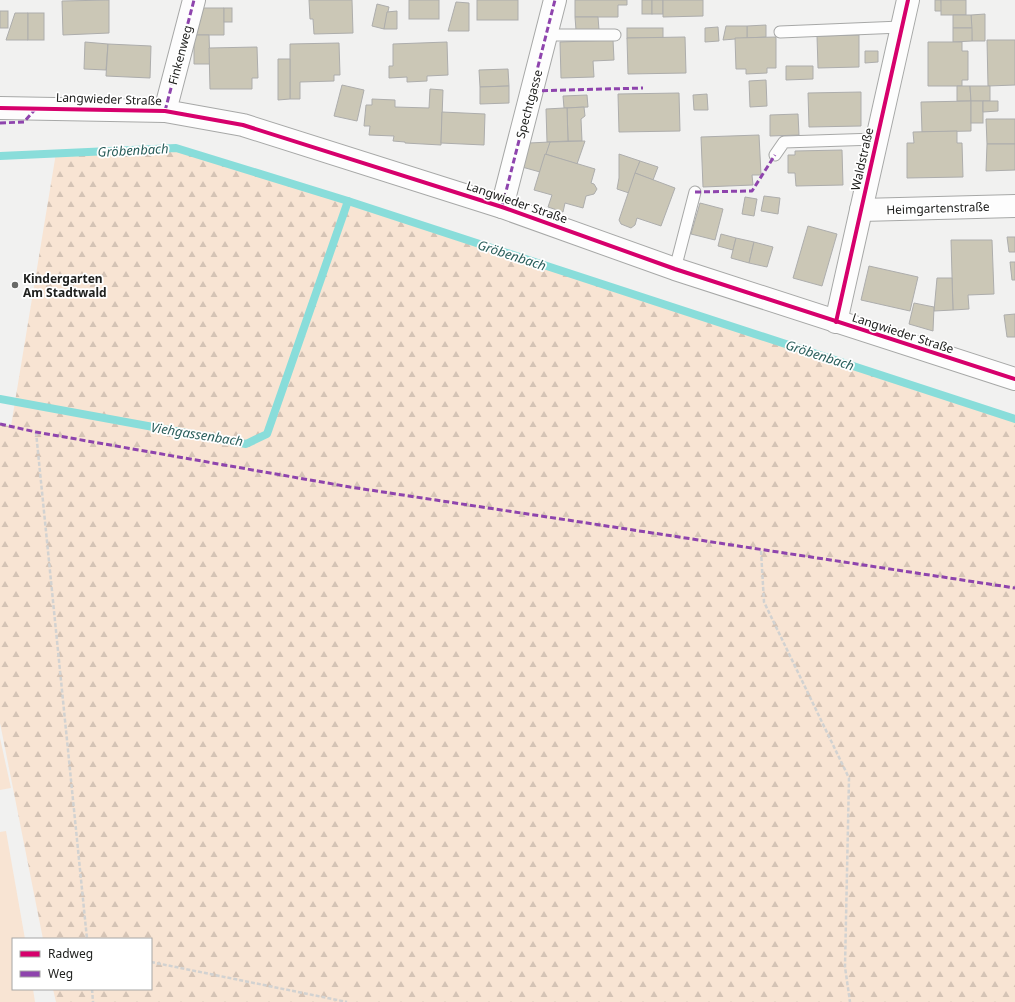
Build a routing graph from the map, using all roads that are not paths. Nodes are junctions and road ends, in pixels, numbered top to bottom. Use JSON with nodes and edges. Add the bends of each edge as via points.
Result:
{"nodes":[{"id":1,"x":194,"y":0,"type":"edge"},
{"id":2,"x":555,"y":0,"type":"edge"},
{"id":3,"x":908,"y":0,"type":"edge"},
{"id":4,"x":902,"y":27,"type":"junction"},
{"id":5,"x":780,"y":32,"type":"dead end"},
{"id":6,"x":547,"y":35,"type":"junction"},
{"id":7,"x":615,"y":35,"type":"dead end"},
{"id":8,"x":0,"y":108,"type":"edge"},
{"id":9,"x":165,"y":111,"type":"junction"},
{"id":10,"x":876,"y":139,"type":"junction"},
{"id":11,"x":775,"y":155,"type":"dead end"},
{"id":12,"x":695,"y":192,"type":"dead end"},
{"id":13,"x":1015,"y":206,"type":"edge"},
{"id":14,"x":502,"y":207,"type":"junction"},
{"id":15,"x":860,"y":210,"type":"junction"},
{"id":16,"x":675,"y":269,"type":"junction"},
{"id":17,"x":836,"y":322,"type":"junction"},
{"id":18,"x":1015,"y":379,"type":"edge"}],
"edges":[{"from":1,"to":9,"type":"street","name":"Finkenweg"},
{"from":2,"to":6,"type":"street","name":"Spechtgasse"},
{"from":3,"to":4,"type":"street","name":"Waldstraße"},
{"from":4,"to":5,"type":"lane"},
{"from":4,"to":10,"type":"street","name":"Waldstraße"},
{"from":6,"to":7,"type":"lane"},
{"from":6,"to":14,"type":"street","name":"Spechtgasse"},
{"from":8,"to":9,"type":"street","name":"Langwieder Straße"},
{"from":9,"to":14,"type":"street","name":"Langwieder Straße","via":[[244,125]]},
{"from":10,"to":11,"type":"lane","via":[[784,142]]},
{"from":10,"to":15,"type":"street","name":"Waldstraße"},
{"from":12,"to":16,"type":"lane"},
{"from":13,"to":15,"type":"street","name":"Heimgartenstraße"},
{"from":14,"to":16,"type":"street","name":"Langwieder Straße"},
{"from":15,"to":17,"type":"street","name":"Waldstraße"},
{"from":16,"to":17,"type":"street","name":"Langwieder Straße"},
{"from":17,"to":18,"type":"street","name":"Langwieder Straße"}]}
